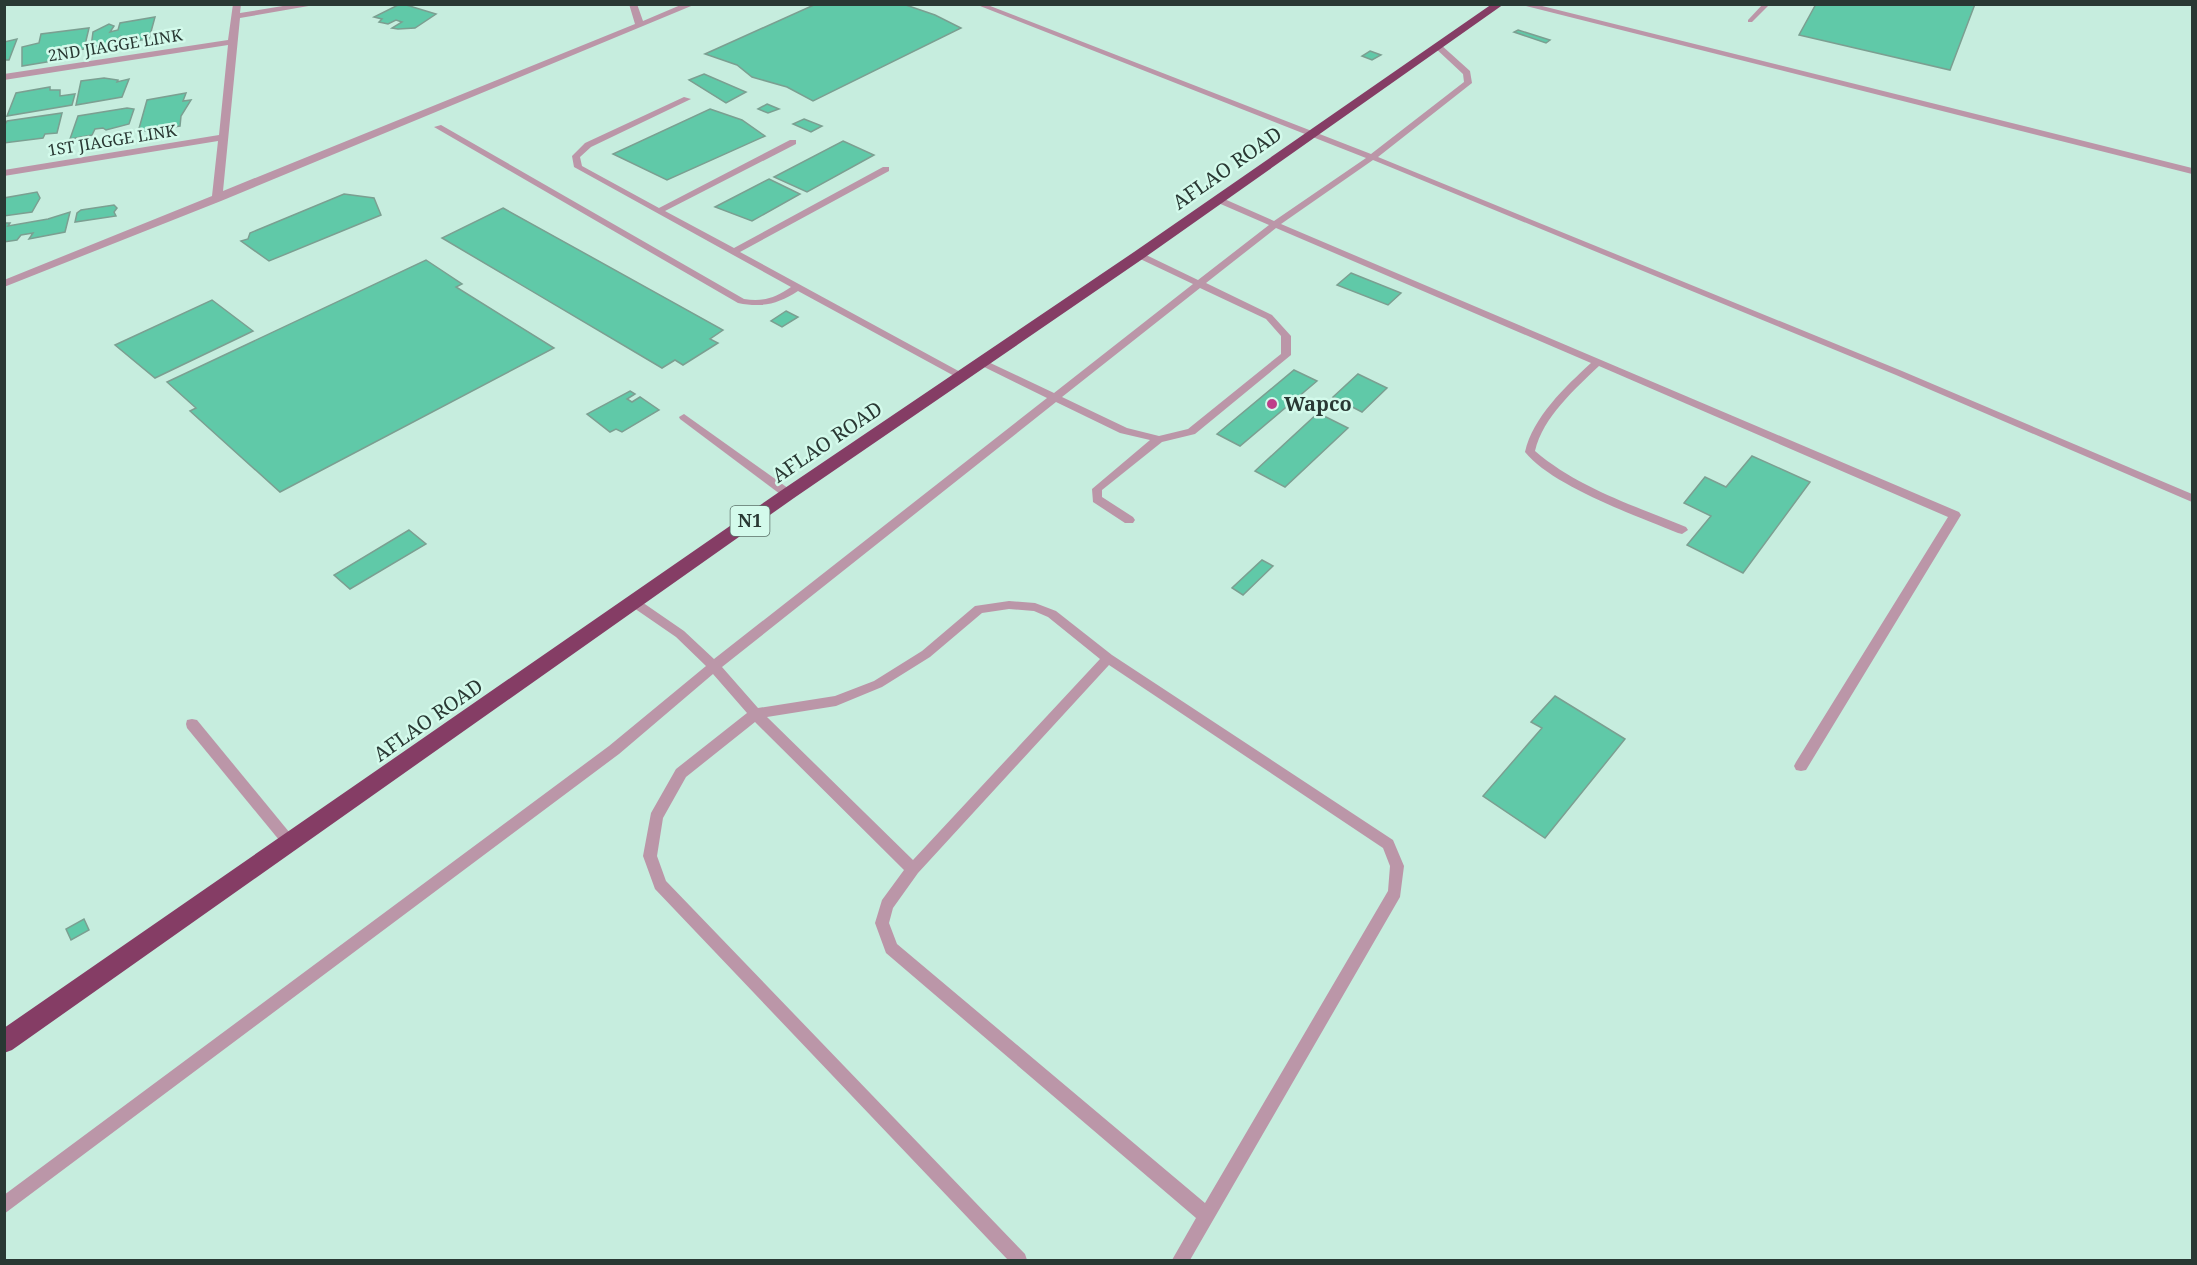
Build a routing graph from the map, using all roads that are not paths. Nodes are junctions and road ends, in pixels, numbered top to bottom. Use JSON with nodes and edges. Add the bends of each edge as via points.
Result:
{"nodes":[{"id":1,"x":237,"y":4,"type":"edge"},
{"id":2,"x":316,"y":4,"type":"edge"},
{"id":3,"x":633,"y":4,"type":"edge"},
{"id":4,"x":692,"y":4,"type":"edge"},
{"id":5,"x":978,"y":4,"type":"edge"},
{"id":6,"x":1499,"y":4,"type":"edge"},
{"id":7,"x":1522,"y":4,"type":"edge"},
{"id":8,"x":1767,"y":4,"type":"edge"},
{"id":9,"x":235,"y":16,"type":"junction"},
{"id":10,"x":1750,"y":21,"type":"dead end"},
{"id":11,"x":640,"y":25,"type":"junction"},
{"id":12,"x":231,"y":42,"type":"junction"},
{"id":13,"x":1437,"y":46,"type":"junction"},
{"id":14,"x":4,"y":77,"type":"edge"},
{"id":15,"x":687,"y":99,"type":"dead end"},
{"id":16,"x":438,"y":127,"type":"dead end"},
{"id":17,"x":1313,"y":133,"type":"junction"},
{"id":18,"x":224,"y":137,"type":"junction"},
{"id":19,"x":793,"y":142,"type":"dead end"},
{"id":20,"x":1372,"y":157,"type":"junction"},
{"id":21,"x":886,"y":168,"type":"dead end"},
{"id":22,"x":2193,"y":171,"type":"edge"},
{"id":23,"x":4,"y":173,"type":"edge"},
{"id":24,"x":217,"y":199,"type":"junction"},
{"id":25,"x":1219,"y":200,"type":"junction"},
{"id":26,"x":659,"y":211,"type":"junction"},
{"id":27,"x":1275,"y":224,"type":"junction"},
{"id":28,"x":735,"y":252,"type":"junction"},
{"id":29,"x":1139,"y":255,"type":"junction"},
{"id":30,"x":4,"y":284,"type":"edge"},
{"id":31,"x":1200,"y":284,"type":"junction"},
{"id":32,"x":798,"y":287,"type":"junction"},
{"id":33,"x":981,"y":362,"type":"junction"},
{"id":34,"x":1598,"y":362,"type":"junction"},
{"id":35,"x":961,"y":376,"type":"junction"},
{"id":36,"x":1055,"y":398,"type":"junction"},
{"id":37,"x":684,"y":417,"type":"dead end"},
{"id":38,"x":1159,"y":439,"type":"junction"},
{"id":39,"x":788,"y":495,"type":"junction"},
{"id":40,"x":2193,"y":498,"type":"edge"},
{"id":41,"x":1129,"y":520,"type":"dead end"},
{"id":42,"x":1682,"y":530,"type":"dead end"},
{"id":43,"x":635,"y":603,"type":"junction"},
{"id":44,"x":1108,"y":658,"type":"junction"},
{"id":45,"x":714,"y":666,"type":"junction"},
{"id":46,"x":755,"y":714,"type":"junction"},
{"id":47,"x":192,"y":724,"type":"dead end"},
{"id":48,"x":1801,"y":766,"type":"dead end"},
{"id":49,"x":289,"y":842,"type":"junction"},
{"id":50,"x":913,"y":868,"type":"junction"},
{"id":51,"x":4,"y":1042,"type":"edge"},
{"id":52,"x":4,"y":1206,"type":"edge"},
{"id":53,"x":1207,"y":1216,"type":"junction"},
{"id":54,"x":1019,"y":1260,"type":"edge"},
{"id":55,"x":1181,"y":1260,"type":"edge"}],
"edges":[{"from":1,"to":9,"type":"street"},
{"from":2,"to":9,"type":"street"},
{"from":3,"to":11,"type":"street"},
{"from":4,"to":11,"type":"street"},
{"from":5,"to":17,"type":"lane"},
{"from":6,"to":13,"type":"highway","name":"AFLAO ROAD","number":"N1"},
{"from":7,"to":22,"type":"street"},
{"from":8,"to":10,"type":"lane"},
{"from":9,"to":12,"type":"street"},
{"from":11,"to":24,"type":"street"},
{"from":12,"to":14,"type":"street","name":"2ND JIAGGE LINK"},
{"from":12,"to":18,"type":"street"},
{"from":13,"to":17,"type":"highway","name":"AFLAO ROAD","number":"N1"},
{"from":13,"to":20,"type":"lane","via":[[1467,73],[1468,82]]},
{"from":15,"to":26,"type":"lane","via":[[588,145],[576,156],[578,167]]},
{"from":16,"to":32,"type":"lane","via":[[741,301],[773,303]]},
{"from":17,"to":20,"type":"lane"},
{"from":17,"to":25,"type":"highway","name":"AFLAO ROAD","number":"N1"},
{"from":18,"to":23,"type":"street","name":"1ST JIAGGE LINK"},
{"from":18,"to":24,"type":"street"},
{"from":19,"to":26,"type":"lane"},
{"from":20,"to":27,"type":"lane"},
{"from":20,"to":40,"type":"lane"},
{"from":21,"to":28,"type":"lane"},
{"from":24,"to":30,"type":"street"},
{"from":25,"to":27,"type":"lane"},
{"from":25,"to":29,"type":"highway","name":"AFLAO ROAD","number":"N1"},
{"from":26,"to":28,"type":"lane"},
{"from":27,"to":31,"type":"lane"},
{"from":27,"to":34,"type":"lane"},
{"from":28,"to":32,"type":"lane"},
{"from":29,"to":31,"type":"lane"},
{"from":29,"to":33,"type":"highway","name":"AFLAO ROAD","number":"N1"},
{"from":31,"to":36,"type":"lane"},
{"from":31,"to":38,"type":"lane","via":[[1269,317],[1286,336],[1286,355],[1191,432]]},
{"from":32,"to":35,"type":"lane"},
{"from":33,"to":35,"type":"highway","name":"AFLAO ROAD","number":"N1"},
{"from":33,"to":36,"type":"lane"},
{"from":34,"to":42,"type":"lane","via":[[1551,413],[1531,442],[1530,452],[1540,463],[1584,486]]},
{"from":34,"to":48,"type":"lane","via":[[1955,515]]},
{"from":35,"to":39,"type":"highway","name":"AFLAO ROAD","number":"N1"},
{"from":36,"to":38,"type":"lane","via":[[1124,430]]},
{"from":36,"to":45,"type":"lane"},
{"from":37,"to":39,"type":"lane"},
{"from":38,"to":41,"type":"lane","via":[[1096,489],[1096,499]]},
{"from":39,"to":43,"type":"highway","name":"AFLAO ROAD","number":"N1"},
{"from":43,"to":45,"type":"lane","via":[[680,634]]},
{"from":43,"to":49,"type":"highway","name":"AFLAO ROAD","number":"N1"},
{"from":44,"to":46,"type":"lane","via":[[1052,614],[1009,605],[979,609],[926,654],[878,684],[836,701]]},
{"from":44,"to":50,"type":"lane"},
{"from":44,"to":53,"type":"lane","via":[[1388,844],[1396,866],[1395,892]]},
{"from":45,"to":46,"type":"lane"},
{"from":45,"to":52,"type":"lane","via":[[605,757]]},
{"from":46,"to":50,"type":"lane"},
{"from":46,"to":54,"type":"lane","via":[[681,773],[656,817],[650,856],[660,885]]},
{"from":47,"to":49,"type":"lane"},
{"from":49,"to":51,"type":"highway","name":"AFLAO ROAD","number":"N1"},
{"from":50,"to":53,"type":"lane","via":[[887,905],[882,923],[891,948]]},
{"from":53,"to":55,"type":"lane"}]}
